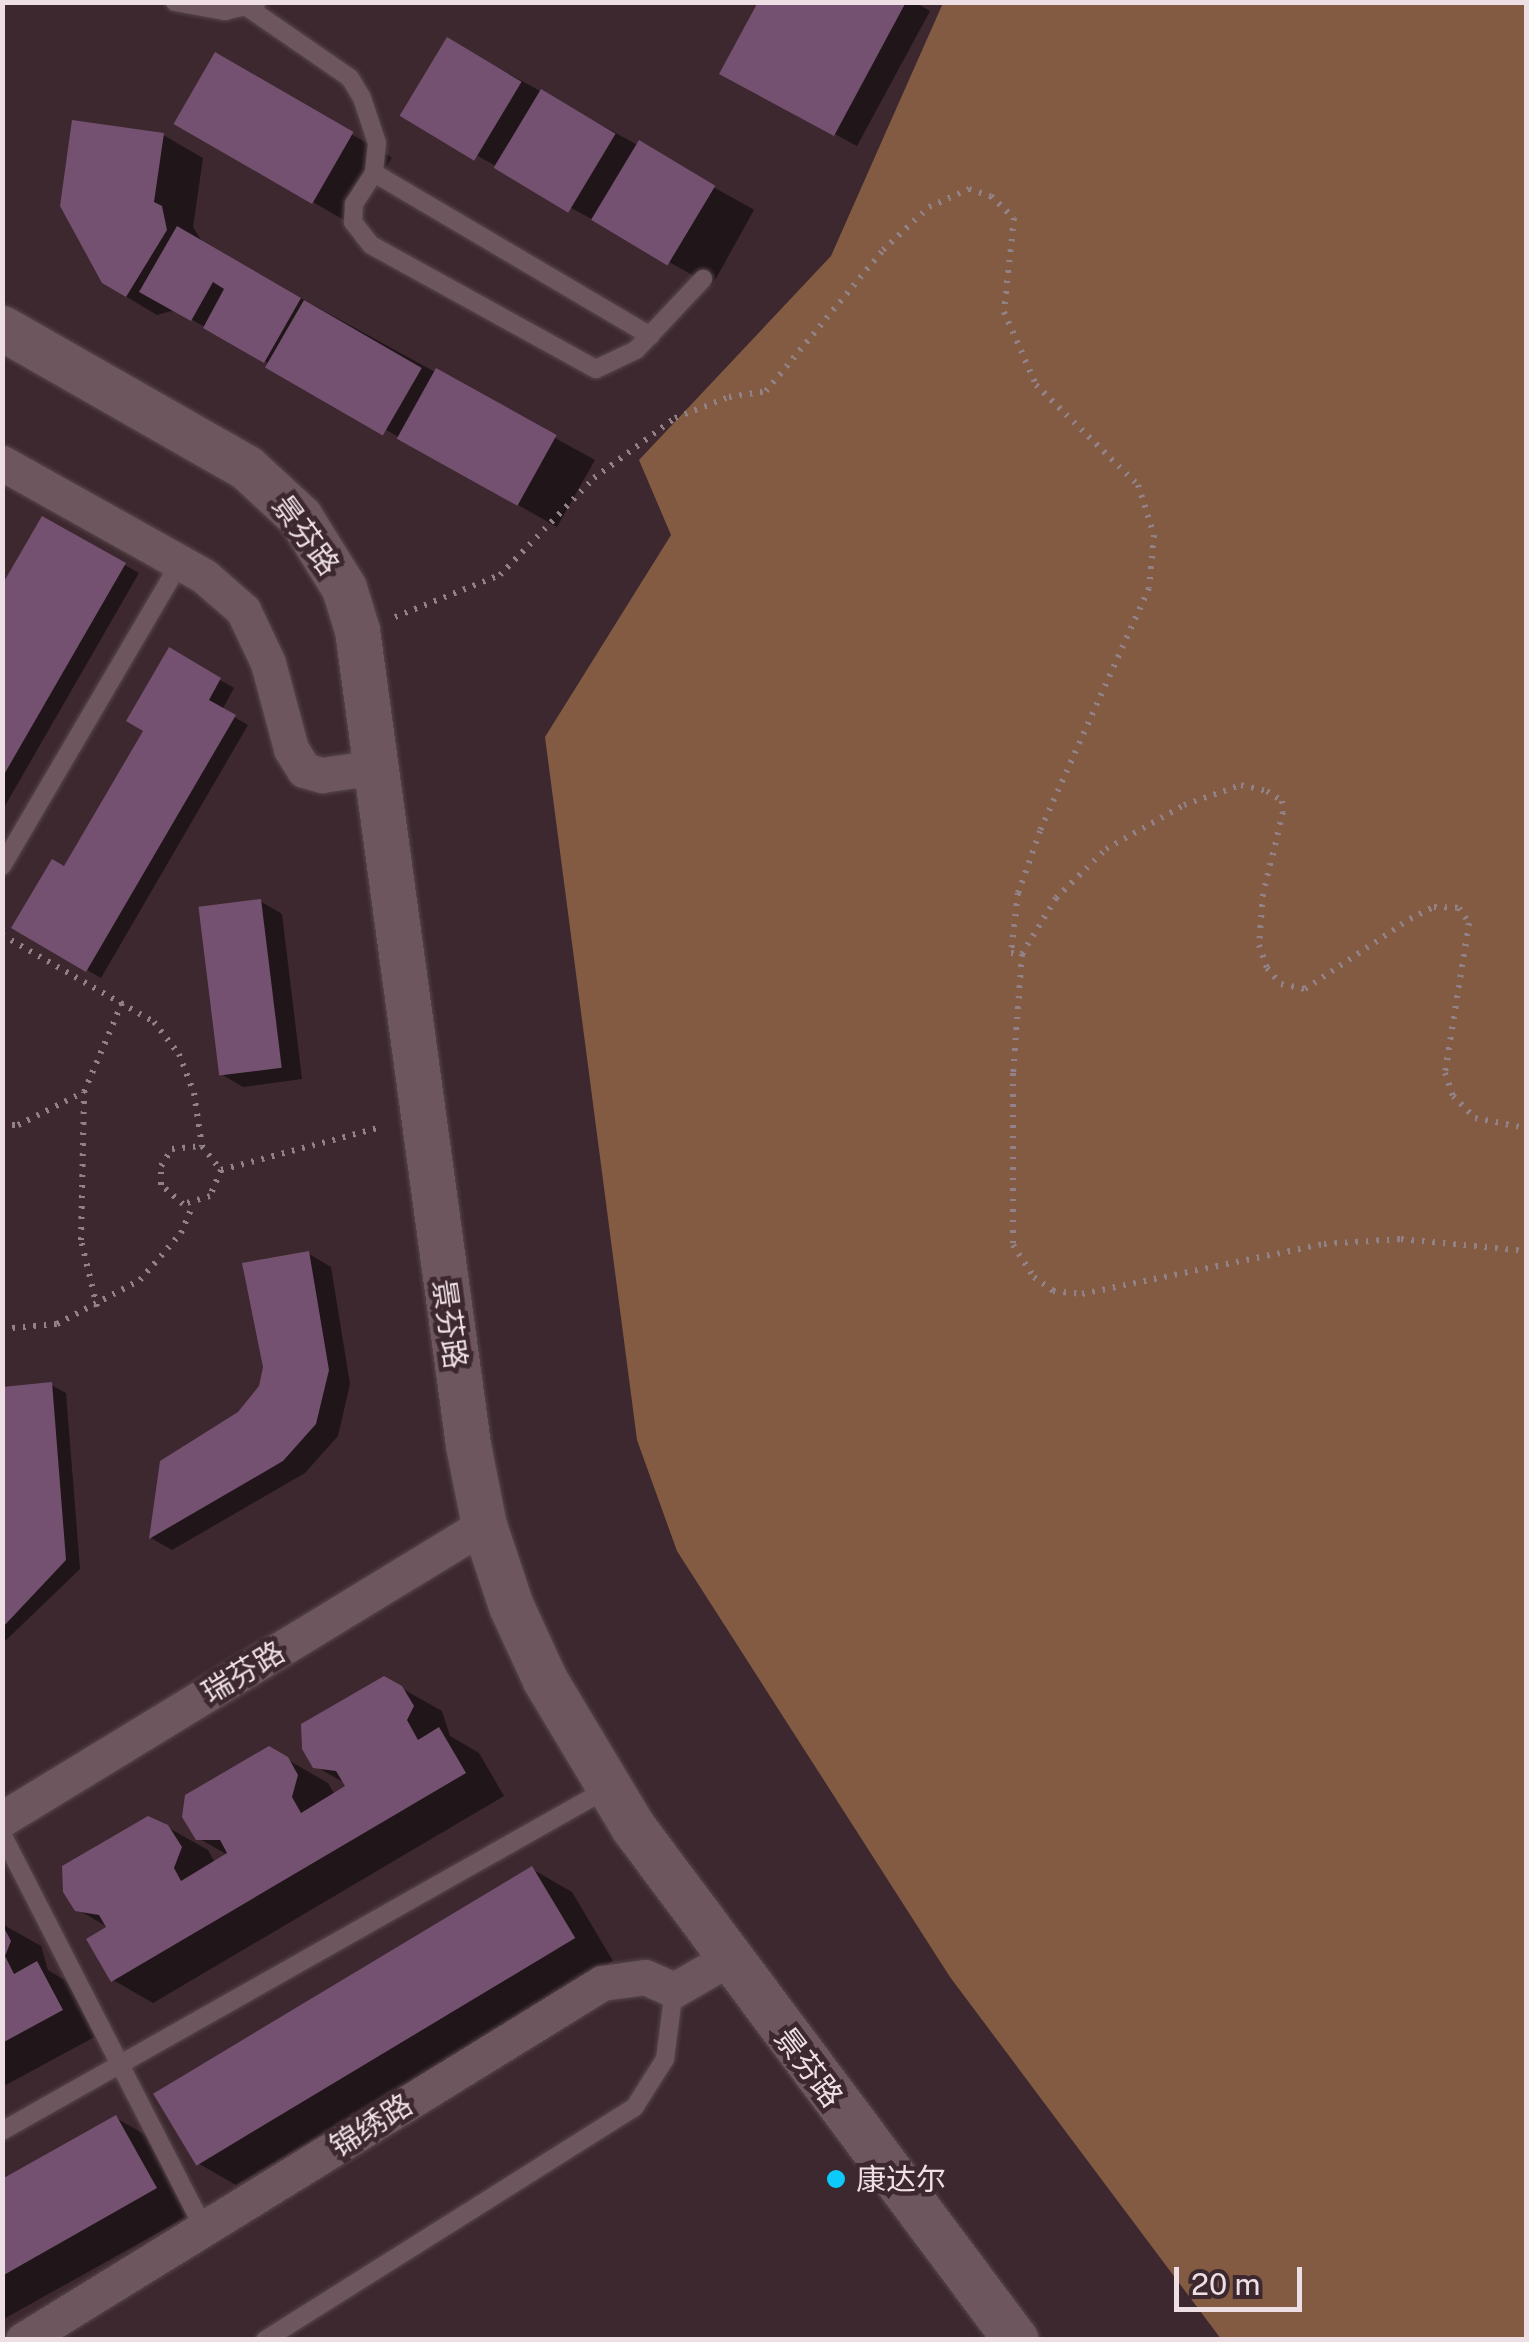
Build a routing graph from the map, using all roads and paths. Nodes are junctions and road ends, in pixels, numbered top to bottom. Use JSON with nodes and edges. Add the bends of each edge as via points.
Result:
{"nodes":[{"id":1,"x":174,"y":2,"type":"edge"},
{"id":2,"x":253,"y":6,"type":"edge"},
{"id":3,"x":374,"y":172,"type":"junction"},
{"id":4,"x":703,"y":279,"type":"dead end"},
{"id":5,"x":2,"y":328,"type":"edge"},
{"id":6,"x":651,"y":336,"type":"junction"},
{"id":7,"x":2,"y":464,"type":"edge"},
{"id":8,"x":180,"y":562,"type":"junction"},
{"id":9,"x":357,"y":630,"type":"junction"},
{"id":10,"x":376,"y":767,"type":"junction"},
{"id":11,"x":2,"y":866,"type":"edge"},
{"id":12,"x":2,"y":936,"type":"edge"},
{"id":13,"x":1022,"y":954,"type":"junction"},
{"id":14,"x":122,"y":1003,"type":"junction"},
{"id":15,"x":84,"y":1092,"type":"junction"},
{"id":16,"x":422,"y":1117,"type":"junction"},
{"id":17,"x":2,"y":1125,"type":"edge"},
{"id":18,"x":1526,"y":1128,"type":"edge"},
{"id":19,"x":202,"y":1146,"type":"junction"},
{"id":20,"x":221,"y":1170,"type":"junction"},
{"id":21,"x":193,"y":1204,"type":"junction"},
{"id":22,"x":1526,"y":1251,"type":"edge"},
{"id":23,"x":97,"y":1307,"type":"junction"},
{"id":24,"x":2,"y":1330,"type":"edge"},
{"id":25,"x":484,"y":1525,"type":"junction"},
{"id":26,"x":609,"y":1788,"type":"junction"},
{"id":27,"x":2,"y":1819,"type":"edge"},
{"id":28,"x":2,"y":1834,"type":"edge"},
{"id":29,"x":728,"y":1959,"type":"junction"},
{"id":30,"x":674,"y":1990,"type":"junction"},
{"id":31,"x":120,"y":2064,"type":"junction"},
{"id":32,"x":2,"y":2130,"type":"edge"},
{"id":33,"x":204,"y":2228,"type":"junction"},
{"id":34,"x":23,"y":2340,"type":"edge"},
{"id":35,"x":264,"y":2340,"type":"edge"},
{"id":36,"x":1016,"y":2340,"type":"edge"}],
"edges":[{"from":1,"to":2,"type":"lane"},
{"from":2,"to":3,"type":"lane","via":[[350,78],[376,143]]},
{"from":3,"to":6,"type":"lane"},
{"from":3,"to":6,"type":"lane","via":[[354,204],[353,222],[370,245],[596,369],[616,364]]},
{"from":4,"to":6,"type":"lane"},
{"from":5,"to":9,"type":"street","name":"景芬路","via":[[246,467],[277,492],[326,554]]},
{"from":7,"to":8,"type":"street"},
{"from":8,"to":10,"type":"street","via":[[243,610],[268,663],[290,750],[304,770],[322,775]]},
{"from":8,"to":11,"type":"lane"},
{"from":9,"to":10,"type":"street","name":"景芬路"},
{"from":9,"to":13,"type":"path","via":[[500,575],[594,478],[675,418],[729,397],[766,392],[883,250],[929,208],[969,189],[991,196],[1014,218],[1004,312],[1036,385],[1138,485],[1154,535],[1149,588],[1075,746],[1018,893],[1008,939],[1010,953]]},
{"from":10,"to":16,"type":"street","name":"景芬路"},
{"from":12,"to":14,"type":"path"},
{"from":13,"to":18,"type":"path","via":[[1056,898],[1106,849],[1241,784],[1266,791],[1282,801],[1283,812],[1263,894],[1259,945],[1267,968],[1280,984],[1306,989],[1410,919],[1434,908],[1459,908],[1469,922],[1445,1073],[1453,1096],[1475,1118]]},
{"from":13,"to":22,"type":"path","via":[[1012,1245],[1053,1291],[1082,1294],[1324,1244],[1401,1238]]},
{"from":14,"to":15,"type":"path"},
{"from":14,"to":19,"type":"path","via":[[154,1022],[179,1054],[194,1093]]},
{"from":15,"to":17,"type":"path","via":[[18,1125]]},
{"from":15,"to":23,"type":"path","via":[[82,1240]]},
{"from":16,"to":20,"type":"path"},
{"from":16,"to":25,"type":"street","name":"景芬路"},
{"from":19,"to":20,"type":"path"},
{"from":19,"to":21,"type":"path","via":[[172,1149],[160,1166],[167,1194]]},
{"from":20,"to":21,"type":"path","via":[[217,1189]]},
{"from":21,"to":23,"type":"path","via":[[163,1256]]},
{"from":23,"to":24,"type":"path","via":[[57,1324]]},
{"from":25,"to":26,"type":"street","name":"景芬路","via":[[545,1680]]},
{"from":25,"to":27,"type":"street","name":"瑞芬路"},
{"from":26,"to":29,"type":"street","name":"景芬路"},
{"from":26,"to":31,"type":"lane"},
{"from":28,"to":31,"type":"lane"},
{"from":29,"to":30,"type":"street"},
{"from":29,"to":36,"type":"street","name":"景芬路"},
{"from":30,"to":33,"type":"street","name":"锦绣路","via":[[645,1978],[602,1983]]},
{"from":30,"to":35,"type":"lane","via":[[664,2059],[634,2108]]},
{"from":31,"to":32,"type":"lane"},
{"from":31,"to":33,"type":"lane"},
{"from":33,"to":34,"type":"street","name":"锦绣路"}]}
